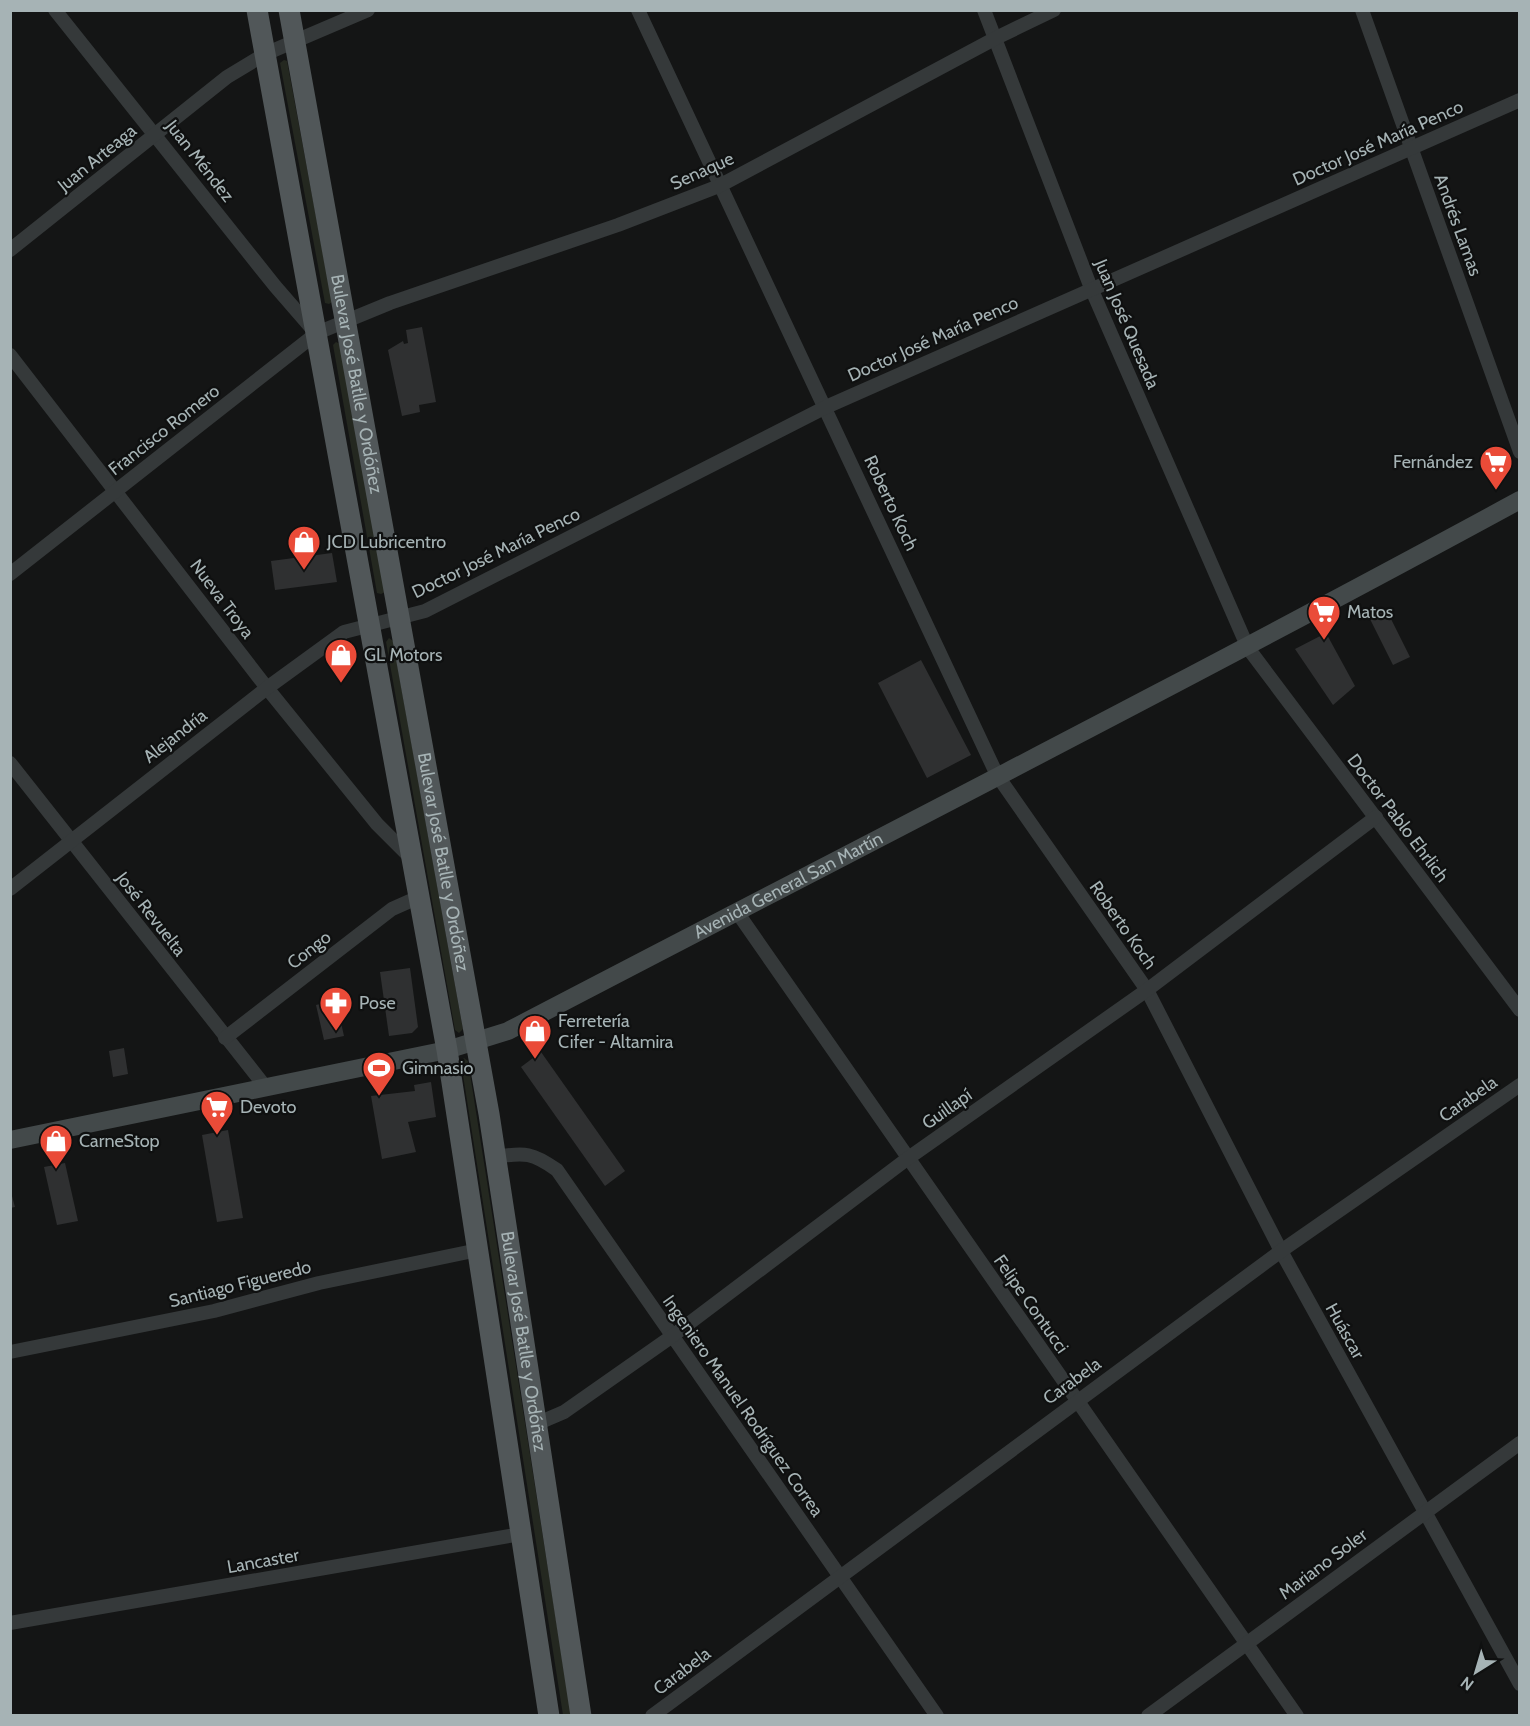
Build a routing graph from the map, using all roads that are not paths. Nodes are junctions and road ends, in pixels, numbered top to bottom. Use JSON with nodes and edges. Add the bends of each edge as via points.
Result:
{"nodes":[{"id":1,"x":55,"y":10,"type":"edge"},
{"id":2,"x":257,"y":10,"type":"edge"},
{"id":3,"x":289,"y":10,"type":"edge"},
{"id":4,"x":368,"y":10,"type":"edge"},
{"id":5,"x":638,"y":10,"type":"edge"},
{"id":6,"x":984,"y":10,"type":"edge"},
{"id":7,"x":1054,"y":10,"type":"edge"},
{"id":8,"x":1362,"y":10,"type":"edge"},
{"id":9,"x":996,"y":38,"type":"junction"},
{"id":10,"x":294,"y":40,"type":"junction"},
{"id":11,"x":265,"y":54,"type":"junction"},
{"id":12,"x":1520,"y":100,"type":"edge"},
{"id":13,"x":155,"y":134,"type":"junction"},
{"id":14,"x":1412,"y":149,"type":"junction"},
{"id":15,"x":719,"y":186,"type":"junction"},
{"id":16,"x":10,"y":250,"type":"edge"},
{"id":17,"x":1091,"y":288,"type":"junction"},
{"id":18,"x":345,"y":320,"type":"junction"},
{"id":19,"x":317,"y":333,"type":"junction"},
{"id":20,"x":10,"y":355,"type":"edge"},
{"id":21,"x":826,"y":407,"type":"junction"},
{"id":22,"x":1520,"y":452,"type":"edge"},
{"id":23,"x":116,"y":490,"type":"junction"},
{"id":24,"x":1520,"y":500,"type":"edge"},
{"id":25,"x":10,"y":574,"type":"edge"},
{"id":26,"x":399,"y":618,"type":"junction"},
{"id":27,"x":369,"y":626,"type":"junction"},
{"id":28,"x":1248,"y":648,"type":"junction"},
{"id":29,"x":267,"y":688,"type":"junction"},
{"id":30,"x":10,"y":763,"type":"edge"},
{"id":31,"x":997,"y":775,"type":"junction"},
{"id":32,"x":1376,"y":817,"type":"junction"},
{"id":33,"x":70,"y":841,"type":"junction"},
{"id":34,"x":411,"y":858,"type":"junction"},
{"id":35,"x":10,"y":889,"type":"edge"},
{"id":36,"x":419,"y":897,"type":"junction"},
{"id":37,"x":737,"y":912,"type":"junction"},
{"id":38,"x":1147,"y":990,"type":"junction"},
{"id":39,"x":1520,"y":1010,"type":"edge"},
{"id":40,"x":225,"y":1038,"type":"junction"},
{"id":41,"x":476,"y":1041,"type":"junction"},
{"id":42,"x":447,"y":1050,"type":"junction"},
{"id":43,"x":1520,"y":1084,"type":"edge"},
{"id":44,"x":264,"y":1085,"type":"junction"},
{"id":45,"x":10,"y":1140,"type":"edge"},
{"id":46,"x":496,"y":1157,"type":"junction"},
{"id":47,"x":907,"y":1159,"type":"junction"},
{"id":48,"x":478,"y":1250,"type":"junction"},
{"id":49,"x":1281,"y":1251,"type":"junction"},
{"id":50,"x":671,"y":1337,"type":"junction"},
{"id":51,"x":10,"y":1352,"type":"edge"},
{"id":52,"x":1077,"y":1400,"type":"junction"},
{"id":53,"x":536,"y":1424,"type":"junction"},
{"id":54,"x":1520,"y":1443,"type":"edge"},
{"id":55,"x":1424,"y":1512,"type":"junction"},
{"id":56,"x":521,"y":1534,"type":"junction"},
{"id":57,"x":840,"y":1575,"type":"junction"},
{"id":58,"x":10,"y":1623,"type":"edge"},
{"id":59,"x":1247,"y":1642,"type":"junction"},
{"id":60,"x":1520,"y":1684,"type":"edge"},
{"id":61,"x":549,"y":1716,"type":"edge"},
{"id":62,"x":581,"y":1716,"type":"edge"},
{"id":63,"x":652,"y":1716,"type":"edge"},
{"id":64,"x":937,"y":1716,"type":"edge"},
{"id":65,"x":1148,"y":1716,"type":"edge"},
{"id":66,"x":1297,"y":1716,"type":"edge"}],
"edges":[{"from":1,"to":13,"type":"street","name":"Juan Méndez"},
{"from":2,"to":11,"type":"main road","name":"Bulevar José Batlle y Ordóñez"},
{"from":3,"to":10,"type":"main road","name":"Bulevar José Batlle y Ordóñez"},
{"from":4,"to":10,"type":"street","name":"Juan Arteaga"},
{"from":5,"to":15,"type":"street","name":"Roberto Koch"},
{"from":6,"to":9,"type":"street","name":"Juan José Quesada"},
{"from":7,"to":9,"type":"street","name":"Senaque"},
{"from":8,"to":14,"type":"street","name":"Andrés Lamas"},
{"from":9,"to":15,"type":"street","name":"Senaque"},
{"from":9,"to":17,"type":"street","name":"Juan José Quesada"},
{"from":10,"to":11,"type":"street","name":"Juan Arteaga"},
{"from":10,"to":18,"type":"main road","name":"Bulevar José Batlle y Ordóñez"},
{"from":11,"to":13,"type":"street","name":"Juan Arteaga","via":[[227,77]]},
{"from":11,"to":19,"type":"main road","name":"Bulevar José Batlle y Ordóñez"},
{"from":12,"to":14,"type":"street","name":"Doctor José María Penco"},
{"from":13,"to":16,"type":"street","name":"Juan Arteaga"},
{"from":13,"to":19,"type":"street","name":"Juan Méndez"},
{"from":14,"to":17,"type":"street","name":"Doctor José María Penco"},
{"from":14,"to":22,"type":"street","name":"Andrés Lamas"},
{"from":15,"to":18,"type":"street","name":"Senaque"},
{"from":15,"to":21,"type":"street","name":"Roberto Koch"},
{"from":17,"to":21,"type":"street","name":"Doctor José María Penco"},
{"from":17,"to":28,"type":"street","name":"Juan José Quesada"},
{"from":18,"to":19,"type":"street","name":"Francisco Romero"},
{"from":18,"to":26,"type":"main road","name":"Bulevar José Batlle y Ordóñez"},
{"from":19,"to":23,"type":"street","name":"Francisco Romero"},
{"from":19,"to":27,"type":"main road","name":"Bulevar José Batlle y Ordóñez"},
{"from":20,"to":23,"type":"street","name":"Nueva Troya"},
{"from":21,"to":26,"type":"street","name":"Doctor José María Penco","via":[[425,611]]},
{"from":21,"to":31,"type":"street","name":"Roberto Koch"},
{"from":23,"to":25,"type":"street","name":"Francisco Romero"},
{"from":23,"to":29,"type":"street","name":"Nueva Troya"},
{"from":24,"to":28,"type":"main road","name":"Avenida General San Martín"},
{"from":26,"to":27,"type":"street","name":"Doctor José María Penco"},
{"from":26,"to":41,"type":"main road","name":"Bulevar José Batlle y Ordóñez"},
{"from":27,"to":29,"type":"street","name":"Alejandría","via":[[330,640]]},
{"from":27,"to":34,"type":"main road","name":"Bulevar José Batlle y Ordóñez"},
{"from":28,"to":31,"type":"main road","name":"Avenida General San Martín"},
{"from":28,"to":32,"type":"street","name":"Doctor Pablo Ehrlich"},
{"from":29,"to":33,"type":"street","name":"Alejandría"},
{"from":29,"to":34,"type":"street","name":"Nueva Troya","via":[[377,824]]},
{"from":30,"to":33,"type":"street","name":"José Revuelta"},
{"from":31,"to":37,"type":"main road","name":"Avenida General San Martín"},
{"from":31,"to":38,"type":"street","name":"Roberto Koch"},
{"from":32,"to":38,"type":"street","name":"Guillapí"},
{"from":32,"to":39,"type":"street","name":"Doctor Pablo Ehrlich"},
{"from":33,"to":35,"type":"street","name":"Alejandría"},
{"from":33,"to":40,"type":"street","name":"José Revuelta"},
{"from":34,"to":36,"type":"main road","name":"Bulevar José Batlle y Ordóñez"},
{"from":36,"to":40,"type":"street","name":"Congo","via":[[392,909]]},
{"from":36,"to":42,"type":"main road","name":"Bulevar José Batlle y Ordóñez"},
{"from":37,"to":41,"type":"main road","name":"Avenida General San Martín","via":[[508,1031]]},
{"from":37,"to":47,"type":"street","name":"Felipe Contucci"},
{"from":38,"to":47,"type":"street","name":"Guillapí"},
{"from":38,"to":49,"type":"street","name":"Huáscar"},
{"from":40,"to":44,"type":"street","name":"José Revuelta"},
{"from":41,"to":42,"type":"main road","name":"Avenida General San Martín"},
{"from":41,"to":46,"type":"main road","name":"Bulevar José Batlle y Ordóñez"},
{"from":42,"to":44,"type":"main road","name":"Avenida General San Martín"},
{"from":42,"to":48,"type":"main road","name":"Bulevar José Batlle y Ordóñez"},
{"from":43,"to":49,"type":"street","name":"Carabela"},
{"from":44,"to":45,"type":"main road","name":"Avenida General San Martín"},
{"from":46,"to":50,"type":"street","name":"Ingeniero Manuel Rodríguez Correa","via":[[523,1153],[539,1157],[557,1170]]},
{"from":46,"to":53,"type":"main road","name":"Bulevar José Batlle y Ordóñez"},
{"from":47,"to":50,"type":"street","name":"Guillapí"},
{"from":47,"to":52,"type":"street","name":"Felipe Contucci"},
{"from":48,"to":51,"type":"street","name":"Santiago Figueredo","via":[[319,1283],[214,1311]]},
{"from":48,"to":56,"type":"main road","name":"Bulevar José Batlle y Ordóñez"},
{"from":49,"to":52,"type":"street","name":"Carabela"},
{"from":49,"to":55,"type":"street","name":"Huáscar"},
{"from":50,"to":53,"type":"street","name":"Guillapí","via":[[564,1412]]},
{"from":50,"to":57,"type":"street","name":"Ingeniero Manuel Rodríguez Correa"},
{"from":52,"to":57,"type":"street","name":"Carabela"},
{"from":52,"to":59,"type":"street","name":"Felipe Contucci"},
{"from":53,"to":62,"type":"main road","name":"Bulevar José Batlle y Ordóñez"},
{"from":54,"to":55,"type":"street","name":"Mariano Soler"},
{"from":55,"to":59,"type":"street","name":"Mariano Soler"},
{"from":55,"to":60,"type":"street","name":"Huáscar"},
{"from":56,"to":58,"type":"street","name":"Lancaster"},
{"from":56,"to":61,"type":"main road","name":"Bulevar José Batlle y Ordóñez"},
{"from":57,"to":63,"type":"street","name":"Carabela"},
{"from":57,"to":64,"type":"street","name":"Ingeniero Manuel Rodríguez Correa"},
{"from":59,"to":65,"type":"street","name":"Mariano Soler"},
{"from":59,"to":66,"type":"street","name":"Felipe Contucci"}]}
